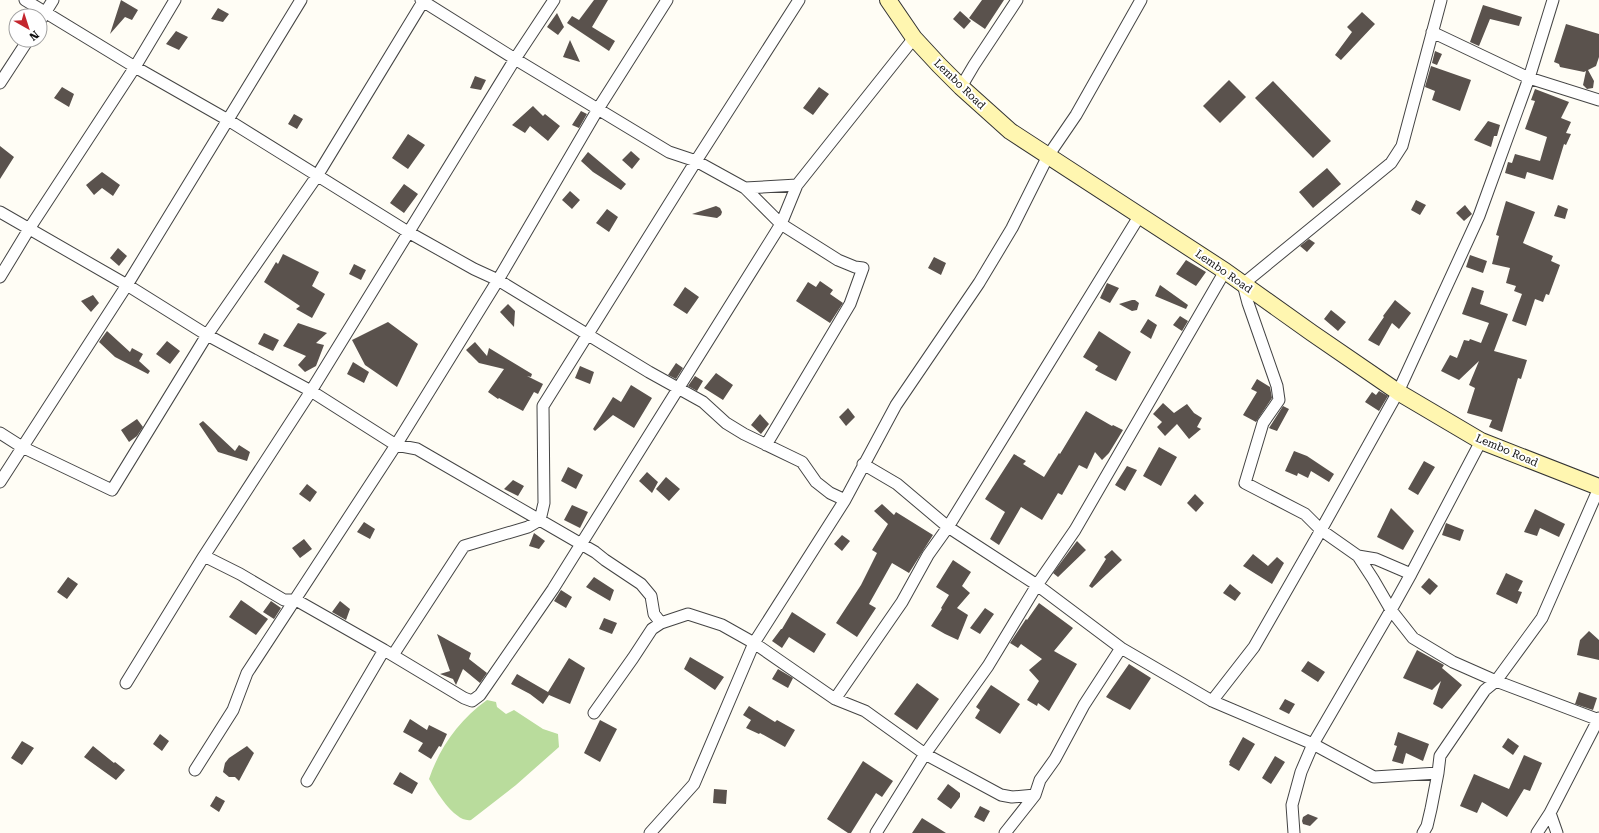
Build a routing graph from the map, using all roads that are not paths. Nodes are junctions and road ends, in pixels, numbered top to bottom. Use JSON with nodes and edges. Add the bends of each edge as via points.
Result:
{"nodes":[{"id":1,"x":26,"y":0,"type":"edge"},
{"id":2,"x":175,"y":0,"type":"edge"},
{"id":3,"x":301,"y":0,"type":"edge"},
{"id":4,"x":423,"y":0,"type":"edge"},
{"id":5,"x":554,"y":0,"type":"edge"},
{"id":6,"x":667,"y":0,"type":"edge"},
{"id":7,"x":799,"y":0,"type":"edge"},
{"id":8,"x":888,"y":0,"type":"edge"},
{"id":9,"x":1017,"y":0,"type":"edge"},
{"id":10,"x":1141,"y":0,"type":"edge"},
{"id":11,"x":1441,"y":0,"type":"edge"},
{"id":12,"x":1553,"y":0,"type":"edge"},
{"id":13,"x":34,"y":8,"type":"edge"},
{"id":14,"x":48,"y":19,"type":"edge"},
{"id":15,"x":1432,"y":32,"type":"junction"},
{"id":16,"x":914,"y":38,"type":"junction"},
{"id":17,"x":23,"y":48,"type":"edge"},
{"id":18,"x":515,"y":59,"type":"junction"},
{"id":19,"x":135,"y":67,"type":"junction"},
{"id":20,"x":1529,"y":78,"type":"junction"},
{"id":21,"x":0,"y":83,"type":"edge"},
{"id":22,"x":961,"y":88,"type":"junction"},
{"id":23,"x":1599,"y":100,"type":"edge"},
{"id":24,"x":598,"y":110,"type":"junction"},
{"id":25,"x":228,"y":120,"type":"junction"},
{"id":26,"x":1048,"y":156,"type":"junction"},
{"id":27,"x":696,"y":161,"type":"junction"},
{"id":28,"x":317,"y":176,"type":"junction"},
{"id":29,"x":797,"y":185,"type":"junction"},
{"id":30,"x":745,"y":188,"type":"junction"},
{"id":31,"x":0,"y":212,"type":"edge"},
{"id":32,"x":1140,"y":215,"type":"junction"},
{"id":33,"x":782,"y":224,"type":"junction"},
{"id":34,"x":29,"y":229,"type":"junction"},
{"id":35,"x":408,"y":232,"type":"junction"},
{"id":36,"x":1225,"y":271,"type":"junction"},
{"id":37,"x":0,"y":277,"type":"edge"},
{"id":38,"x":498,"y":280,"type":"junction"},
{"id":39,"x":1243,"y":284,"type":"junction"},
{"id":40,"x":126,"y":285,"type":"junction"},
{"id":41,"x":588,"y":334,"type":"junction"},
{"id":42,"x":207,"y":335,"type":"junction"},
{"id":43,"x":677,"y":389,"type":"junction"},
{"id":44,"x":311,"y":391,"type":"junction"},
{"id":45,"x":1398,"y":392,"type":"junction"},
{"id":46,"x":0,"y":433,"type":"edge"},
{"id":47,"x":1481,"y":441,"type":"junction"},
{"id":48,"x":396,"y":445,"type":"junction"},
{"id":49,"x":766,"y":445,"type":"junction"},
{"id":50,"x":22,"y":447,"type":"junction"},
{"id":51,"x":863,"y":464,"type":"junction"},
{"id":52,"x":0,"y":482,"type":"edge"},
{"id":53,"x":1599,"y":488,"type":"edge"},
{"id":54,"x":845,"y":500,"type":"junction"},
{"id":55,"x":540,"y":520,"type":"junction"},
{"id":56,"x":948,"y":527,"type":"junction"},
{"id":57,"x":1321,"y":530,"type":"junction"},
{"id":58,"x":582,"y":544,"type":"junction"},
{"id":59,"x":204,"y":556,"type":"junction"},
{"id":60,"x":1358,"y":556,"type":"junction"},
{"id":61,"x":1410,"y":574,"type":"junction"},
{"id":62,"x":1036,"y":585,"type":"junction"},
{"id":63,"x":296,"y":600,"type":"junction"},
{"id":64,"x":1391,"y":610,"type":"junction"},
{"id":65,"x":661,"y":623,"type":"junction"},
{"id":66,"x":754,"y":643,"type":"junction"},
{"id":67,"x":1121,"y":648,"type":"junction"},
{"id":68,"x":389,"y":653,"type":"junction"},
{"id":69,"x":1496,"y":681,"type":"junction"},
{"id":70,"x":126,"y":683,"type":"dead end"},
{"id":71,"x":835,"y":699,"type":"junction"},
{"id":72,"x":1212,"y":700,"type":"junction"},
{"id":73,"x":594,"y":713,"type":"dead end"},
{"id":74,"x":1599,"y":719,"type":"edge"},
{"id":75,"x":1313,"y":744,"type":"junction"},
{"id":76,"x":925,"y":754,"type":"junction"},
{"id":77,"x":195,"y":770,"type":"dead end"},
{"id":78,"x":1438,"y":773,"type":"junction"},
{"id":79,"x":307,"y":781,"type":"dead end"},
{"id":80,"x":1035,"y":795,"type":"junction"},
{"id":81,"x":1550,"y":813,"type":"junction"},
{"id":82,"x":650,"y":833,"type":"edge"},
{"id":83,"x":876,"y":833,"type":"edge"},
{"id":84,"x":1005,"y":833,"type":"edge"},
{"id":85,"x":1294,"y":833,"type":"edge"},
{"id":86,"x":1423,"y":833,"type":"edge"},
{"id":87,"x":1537,"y":833,"type":"edge"},
{"id":88,"x":1557,"y":833,"type":"edge"}],
"edges":[{"from":1,"to":13,"type":"street"},
{"from":2,"to":19,"type":"street"},
{"from":3,"to":25,"type":"street"},
{"from":4,"to":18,"type":"street"},
{"from":4,"to":28,"type":"street"},
{"from":5,"to":18,"type":"street"},
{"from":6,"to":24,"type":"street"},
{"from":7,"to":27,"type":"street"},
{"from":8,"to":16,"type":"street","name":"Lembo Road"},
{"from":9,"to":22,"type":"street"},
{"from":10,"to":26,"type":"street","via":[[1076,115]]},
{"from":11,"to":15,"type":"street"},
{"from":12,"to":20,"type":"street"},
{"from":14,"to":19,"type":"street"},
{"from":15,"to":20,"type":"street"},
{"from":15,"to":39,"type":"street","via":[[1402,146],[1391,163]]},
{"from":16,"to":22,"type":"street","name":"Lembo Road"},
{"from":16,"to":29,"type":"street"},
{"from":17,"to":21,"type":"street"},
{"from":18,"to":24,"type":"street"},
{"from":18,"to":35,"type":"street"},
{"from":19,"to":25,"type":"street"},
{"from":19,"to":34,"type":"street"},
{"from":20,"to":23,"type":"street"},
{"from":20,"to":45,"type":"street","via":[[1478,216]]},
{"from":22,"to":26,"type":"street","name":"Lembo Road","via":[[1010,131]]},
{"from":24,"to":27,"type":"street","via":[[669,152]]},
{"from":24,"to":38,"type":"street"},
{"from":25,"to":28,"type":"street"},
{"from":25,"to":40,"type":"street"},
{"from":26,"to":32,"type":"street","name":"Lembo Road"},
{"from":26,"to":51,"type":"street","via":[[1012,228],[979,283],[896,405]]},
{"from":27,"to":30,"type":"street"},
{"from":27,"to":41,"type":"street"},
{"from":28,"to":35,"type":"street"},
{"from":28,"to":42,"type":"street"},
{"from":29,"to":30,"type":"street"},
{"from":29,"to":33,"type":"street"},
{"from":30,"to":33,"type":"street"},
{"from":31,"to":34,"type":"street"},
{"from":32,"to":36,"type":"street","name":"Lembo Road"},
{"from":32,"to":56,"type":"street"},
{"from":33,"to":43,"type":"street"},
{"from":33,"to":49,"type":"street","via":[[838,260],[863,268],[850,304]]},
{"from":34,"to":37,"type":"street"},
{"from":34,"to":40,"type":"street"},
{"from":35,"to":38,"type":"street"},
{"from":35,"to":44,"type":"street"},
{"from":36,"to":39,"type":"street","name":"Lembo Road"},
{"from":36,"to":62,"type":"street","via":[[1075,530]]},
{"from":38,"to":41,"type":"street"},
{"from":38,"to":48,"type":"street"},
{"from":39,"to":45,"type":"street","name":"Lembo Road"},
{"from":39,"to":57,"type":"street","via":[[1277,386],[1279,400],[1262,423],[1245,483],[1305,514]]},
{"from":40,"to":42,"type":"street"},
{"from":40,"to":50,"type":"street"},
{"from":41,"to":43,"type":"street"},
{"from":41,"to":55,"type":"street","via":[[543,406],[544,504]]},
{"from":42,"to":44,"type":"street"},
{"from":42,"to":50,"type":"street","via":[[112,490]]},
{"from":43,"to":49,"type":"street","via":[[702,402],[726,423]]},
{"from":43,"to":58,"type":"street"},
{"from":44,"to":48,"type":"street"},
{"from":44,"to":59,"type":"street"},
{"from":45,"to":47,"type":"street","name":"Lembo Road"},
{"from":45,"to":57,"type":"street"},
{"from":46,"to":50,"type":"street"},
{"from":47,"to":53,"type":"street","name":"Lembo Road"},
{"from":47,"to":61,"type":"street"},
{"from":48,"to":55,"type":"street","via":[[417,449]]},
{"from":48,"to":63,"type":"street"},
{"from":49,"to":54,"type":"street","via":[[802,462],[816,482]]},
{"from":50,"to":52,"type":"street"},
{"from":51,"to":54,"type":"street"},
{"from":51,"to":56,"type":"street","via":[[897,484]]},
{"from":53,"to":69,"type":"street","via":[[1542,618]]},
{"from":54,"to":66,"type":"street"},
{"from":55,"to":58,"type":"street"},
{"from":55,"to":68,"type":"street","via":[[528,527],[464,546]]},
{"from":56,"to":62,"type":"street"},
{"from":56,"to":71,"type":"street","via":[[928,555],[902,602]]},
{"from":57,"to":60,"type":"street"},
{"from":57,"to":72,"type":"street","via":[[1254,647]]},
{"from":58,"to":65,"type":"street","via":[[641,584],[651,596],[654,614]]},
{"from":58,"to":68,"type":"street","via":[[480,695],[472,701]]},
{"from":59,"to":63,"type":"street","via":[[284,600]]},
{"from":59,"to":70,"type":"street"},
{"from":60,"to":61,"type":"street","via":[[1376,559]]},
{"from":60,"to":64,"type":"street"},
{"from":61,"to":64,"type":"street"},
{"from":62,"to":67,"type":"street"},
{"from":62,"to":76,"type":"street","via":[[988,666]]},
{"from":63,"to":68,"type":"street"},
{"from":63,"to":77,"type":"street","via":[[248,672],[233,710]]},
{"from":64,"to":69,"type":"street","via":[[1413,638],[1453,662]]},
{"from":64,"to":75,"type":"street"},
{"from":65,"to":66,"type":"street","via":[[688,614],[722,625]]},
{"from":65,"to":73,"type":"street","via":[[652,629]]},
{"from":66,"to":71,"type":"street"},
{"from":66,"to":82,"type":"street","via":[[694,784]]},
{"from":67,"to":72,"type":"street"},
{"from":67,"to":80,"type":"street","via":[[1040,780]]},
{"from":68,"to":79,"type":"street"},
{"from":69,"to":74,"type":"street"},
{"from":69,"to":78,"type":"street","via":[[1485,690],[1440,756]]},
{"from":71,"to":76,"type":"street","via":[[865,712]]},
{"from":72,"to":75,"type":"street"},
{"from":74,"to":81,"type":"street"},
{"from":75,"to":78,"type":"street","via":[[1374,777]]},
{"from":75,"to":85,"type":"street","via":[[1301,772],[1292,805]]},
{"from":76,"to":80,"type":"street","via":[[1001,795]]},
{"from":76,"to":83,"type":"street"},
{"from":78,"to":86,"type":"street","via":[[1427,826]]},
{"from":80,"to":84,"type":"street"},
{"from":81,"to":87,"type":"street"},
{"from":81,"to":88,"type":"street"}]}
